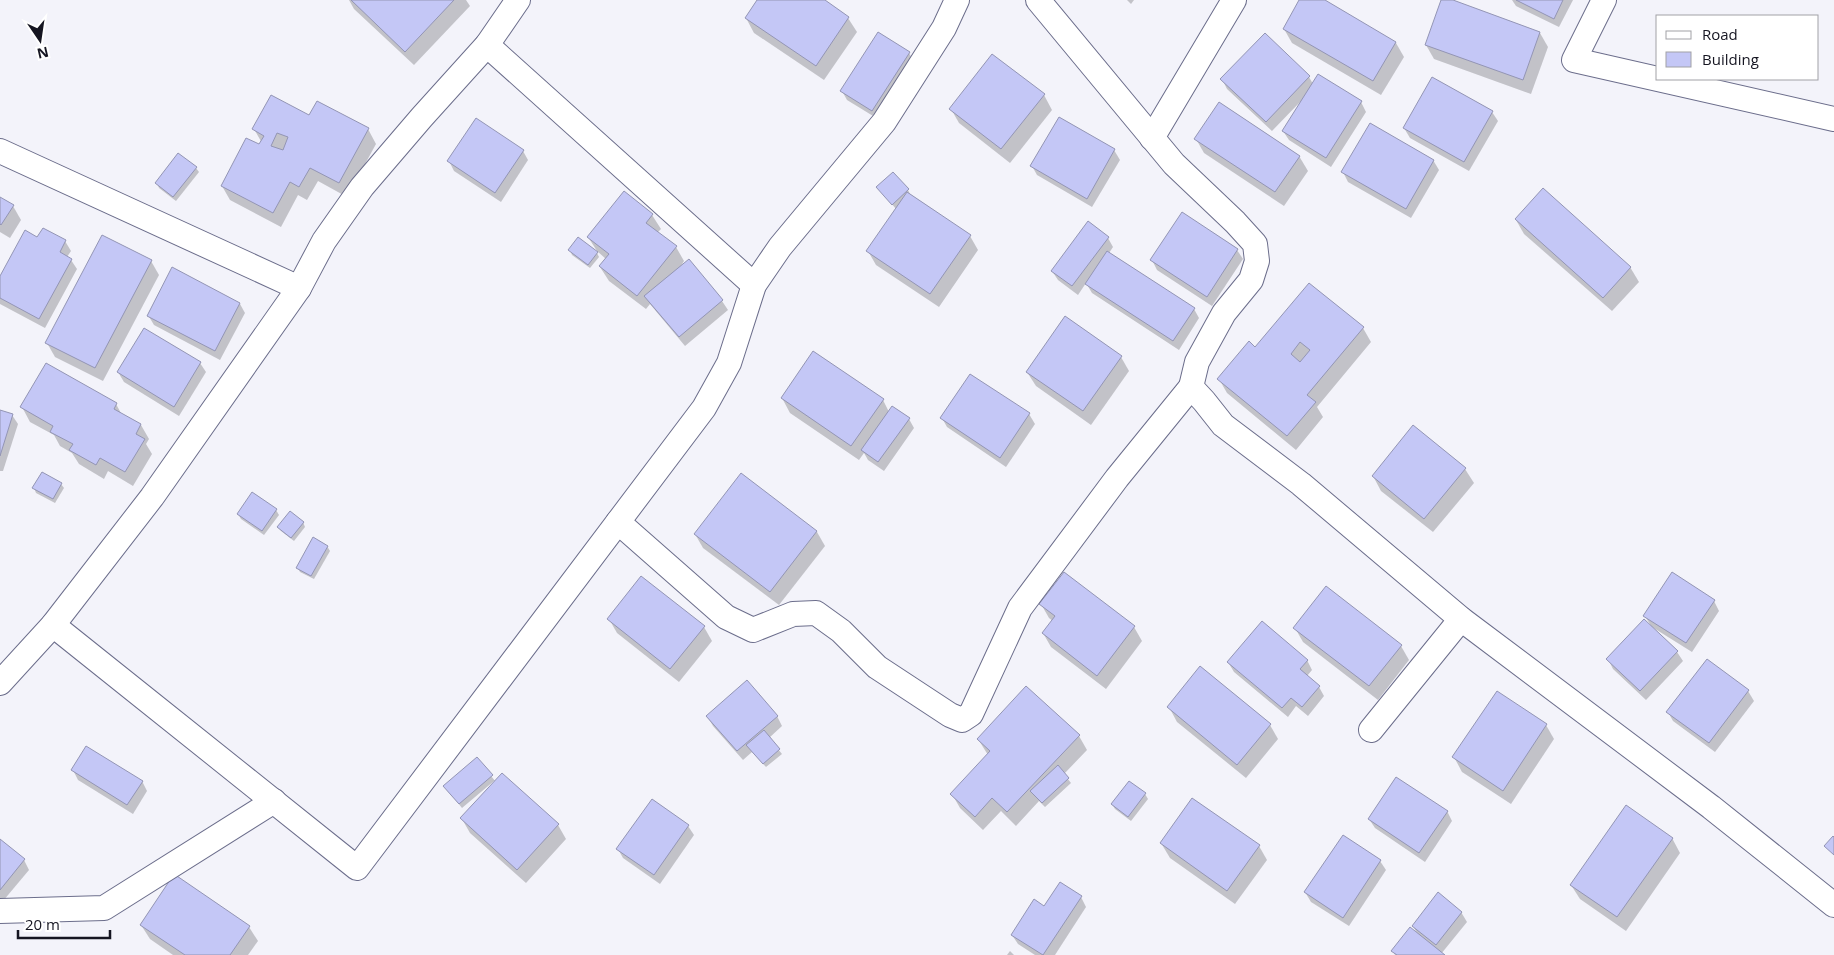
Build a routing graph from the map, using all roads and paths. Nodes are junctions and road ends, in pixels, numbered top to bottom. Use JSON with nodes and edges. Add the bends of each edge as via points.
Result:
{"nodes":[{"id":1,"x":518,"y":0,"type":"edge"},
{"id":2,"x":957,"y":0,"type":"edge"},
{"id":3,"x":1038,"y":0,"type":"edge"},
{"id":4,"x":1234,"y":0,"type":"edge"},
{"id":5,"x":1604,"y":0,"type":"edge"},
{"id":6,"x":487,"y":45,"type":"junction"},
{"id":7,"x":1656,"y":79,"type":"edge"},
{"id":8,"x":1662,"y":80,"type":"edge"},
{"id":9,"x":1834,"y":119,"type":"edge"},
{"id":10,"x":1152,"y":138,"type":"junction"},
{"id":11,"x":0,"y":151,"type":"edge"},
{"id":12,"x":754,"y":285,"type":"junction"},
{"id":13,"x":299,"y":288,"type":"junction"},
{"id":14,"x":1191,"y":387,"type":"junction"},
{"id":15,"x":618,"y":522,"type":"junction"},
{"id":16,"x":1461,"y":619,"type":"junction"},
{"id":17,"x":54,"y":625,"type":"junction"},
{"id":18,"x":0,"y":683,"type":"edge"},
{"id":19,"x":1371,"y":730,"type":"dead end"},
{"id":20,"x":274,"y":801,"type":"junction"},
{"id":21,"x":1834,"y":905,"type":"edge"},
{"id":22,"x":0,"y":911,"type":"edge"}],
"edges":[{"from":1,"to":6,"type":"street"},
{"from":2,"to":12,"type":"street","via":[[944,28],[884,122],[780,247]]},
{"from":3,"to":10,"type":"street"},
{"from":4,"to":10,"type":"street"},
{"from":5,"to":7,"type":"street","via":[[1574,60]]},
{"from":6,"to":12,"type":"street"},
{"from":6,"to":13,"type":"street","via":[[362,187],[324,241]]},
{"from":8,"to":9,"type":"street"},
{"from":10,"to":14,"type":"street","via":[[1255,244],[1257,262],[1251,280],[1224,313],[1197,362]]},
{"from":11,"to":13,"type":"street"},
{"from":12,"to":15,"type":"street","via":[[729,363],[704,408]]},
{"from":13,"to":17,"type":"street","via":[[152,497]]},
{"from":14,"to":15,"type":"street","via":[[1020,608],[970,714],[962,720],[877,667],[841,631],[816,613],[793,614],[753,630],[726,617]]},
{"from":14,"to":16,"type":"street","via":[[1223,425],[1301,484]]},
{"from":15,"to":20,"type":"street","via":[[357,868]]},
{"from":16,"to":19,"type":"street"},
{"from":16,"to":21,"type":"street","via":[[1711,807]]},
{"from":17,"to":18,"type":"street"},
{"from":17,"to":20,"type":"street"},
{"from":20,"to":22,"type":"street","via":[[104,908]]}]}
